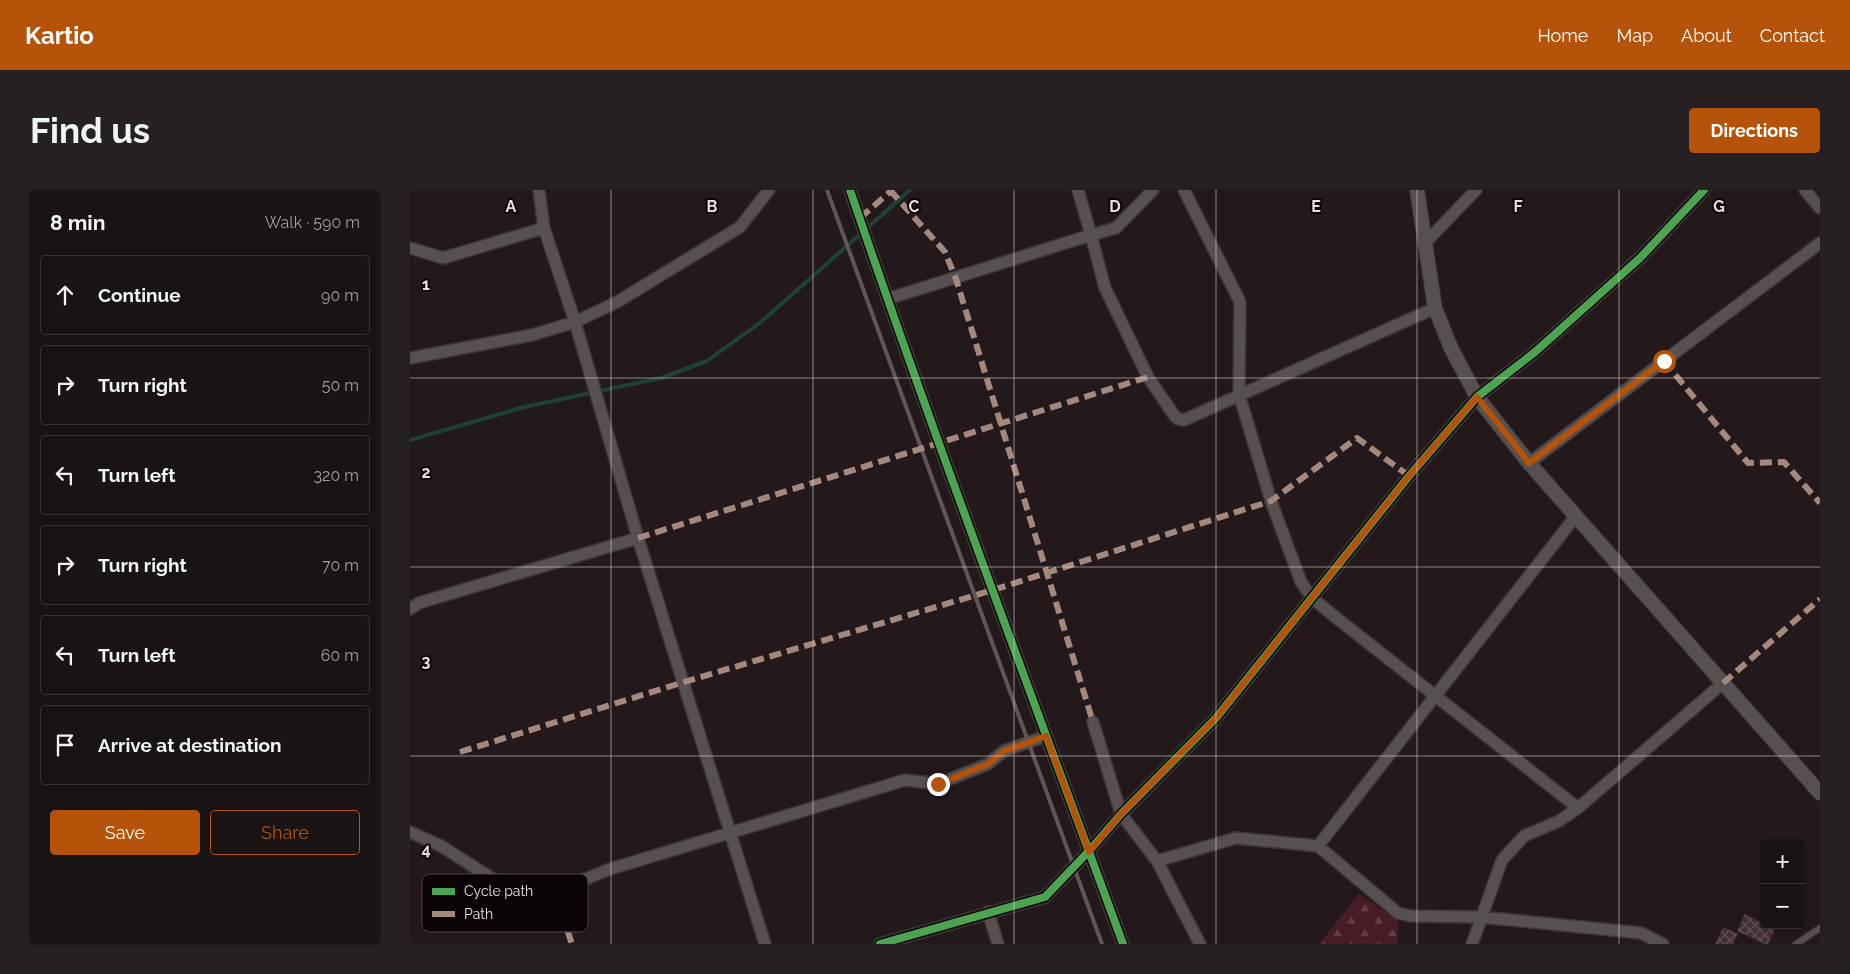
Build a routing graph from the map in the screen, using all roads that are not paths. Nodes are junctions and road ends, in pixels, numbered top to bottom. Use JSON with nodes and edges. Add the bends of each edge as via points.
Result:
{"nodes":[{"id":1,"x":539,"y":190,"type":"edge"},
{"id":2,"x":769,"y":190,"type":"edge"},
{"id":3,"x":850,"y":190,"type":"edge"},
{"id":4,"x":1078,"y":190,"type":"edge"},
{"id":5,"x":1154,"y":190,"type":"edge"},
{"id":6,"x":1184,"y":190,"type":"edge"},
{"id":7,"x":1417,"y":190,"type":"edge"},
{"id":8,"x":1476,"y":190,"type":"edge"},
{"id":9,"x":1704,"y":190,"type":"edge"},
{"id":10,"x":1805,"y":190,"type":"edge"},
{"id":11,"x":1820,"y":208,"type":"edge"},
{"id":12,"x":544,"y":228,"type":"junction"},
{"id":13,"x":1091,"y":235,"type":"junction"},
{"id":14,"x":1425,"y":243,"type":"junction"},
{"id":15,"x":1820,"y":243,"type":"edge"},
{"id":16,"x":410,"y":248,"type":"edge"},
{"id":17,"x":887,"y":299,"type":"junction"},
{"id":18,"x":1435,"y":308,"type":"junction"},
{"id":19,"x":575,"y":322,"type":"junction"},
{"id":20,"x":410,"y":358,"type":"edge"},
{"id":21,"x":1239,"y":394,"type":"junction"},
{"id":22,"x":1477,"y":397,"type":"junction"},
{"id":23,"x":1529,"y":463,"type":"junction"},
{"id":24,"x":1575,"y":516,"type":"junction"},
{"id":25,"x":638,"y":538,"type":"junction"},
{"id":26,"x":1312,"y":598,"type":"junction"},
{"id":27,"x":410,"y":609,"type":"edge"},
{"id":28,"x":1723,"y":684,"type":"junction"},
{"id":29,"x":1434,"y":695,"type":"junction"},
{"id":30,"x":1093,"y":722,"type":"dead end"},
{"id":31,"x":1046,"y":736,"type":"junction"},
{"id":32,"x":1820,"y":793,"type":"edge"},
{"id":33,"x":1578,"y":808,"type":"junction"},
{"id":34,"x":1121,"y":814,"type":"junction"},
{"id":35,"x":410,"y":832,"type":"edge"},
{"id":36,"x":730,"y":832,"type":"junction"},
{"id":37,"x":1318,"y":846,"type":"junction"},
{"id":38,"x":1089,"y":852,"type":"junction"},
{"id":39,"x":1157,"y":860,"type":"junction"},
{"id":40,"x":484,"y":874,"type":"edge"},
{"id":41,"x":588,"y":878,"type":"edge"},
{"id":42,"x":988,"y":912,"type":"junction"},
{"id":43,"x":1482,"y":917,"type":"junction"},
{"id":44,"x":1820,"y":928,"type":"edge"},
{"id":45,"x":766,"y":944,"type":"edge"},
{"id":46,"x":880,"y":944,"type":"edge"},
{"id":47,"x":998,"y":944,"type":"edge"},
{"id":48,"x":1123,"y":944,"type":"edge"},
{"id":49,"x":1200,"y":944,"type":"edge"},
{"id":50,"x":1472,"y":944,"type":"edge"},
{"id":51,"x":1663,"y":944,"type":"edge"},
{"id":52,"x":1796,"y":944,"type":"edge"}],
"edges":[{"from":1,"to":12,"type":"street"},
{"from":2,"to":19,"type":"street","via":[[740,227],[617,302]]},
{"from":3,"to":17,"type":"street"},
{"from":4,"to":13,"type":"street"},
{"from":5,"to":13,"type":"street","via":[[1116,228]]},
{"from":6,"to":21,"type":"street","via":[[1240,302]]},
{"from":7,"to":14,"type":"street"},
{"from":8,"to":14,"type":"street"},
{"from":9,"to":22,"type":"street","via":[[1640,258],[1535,352]]},
{"from":10,"to":11,"type":"street"},
{"from":12,"to":16,"type":"street","via":[[443,258]]},
{"from":12,"to":19,"type":"street"},
{"from":13,"to":17,"type":"street"},
{"from":13,"to":21,"type":"street","via":[[1106,288],[1148,377],[1174,415],[1184,420]]},
{"from":14,"to":18,"type":"street"},
{"from":15,"to":23,"type":"street"},
{"from":17,"to":31,"type":"street"},
{"from":18,"to":21,"type":"street"},
{"from":18,"to":22,"type":"street","via":[[1451,348]]},
{"from":19,"to":20,"type":"street","via":[[532,335]]},
{"from":19,"to":25,"type":"street"},
{"from":21,"to":26,"type":"street","via":[[1271,501],[1301,582]]},
{"from":22,"to":23,"type":"street"},
{"from":22,"to":26,"type":"street"},
{"from":23,"to":24,"type":"street"},
{"from":24,"to":28,"type":"street"},
{"from":24,"to":29,"type":"street"},
{"from":25,"to":27,"type":"street","via":[[419,603]]},
{"from":25,"to":36,"type":"street"},
{"from":26,"to":29,"type":"street"},
{"from":26,"to":34,"type":"street","via":[[1216,718]]},
{"from":28,"to":32,"type":"street"},
{"from":28,"to":33,"type":"street"},
{"from":29,"to":33,"type":"street"},
{"from":29,"to":37,"type":"street"},
{"from":30,"to":34,"type":"street"},
{"from":31,"to":36,"type":"street","via":[[1004,751],[988,764],[938,784],[905,780]]},
{"from":31,"to":38,"type":"street"},
{"from":33,"to":43,"type":"street","via":[[1559,821],[1524,836],[1502,860]]},
{"from":34,"to":38,"type":"street"},
{"from":34,"to":39,"type":"street"},
{"from":35,"to":40,"type":"street","via":[[441,846]]},
{"from":36,"to":41,"type":"street"},
{"from":36,"to":45,"type":"street"},
{"from":37,"to":39,"type":"street","via":[[1236,838]]},
{"from":37,"to":43,"type":"street","via":[[1398,913]]},
{"from":38,"to":42,"type":"street","via":[[1045,897]]},
{"from":38,"to":48,"type":"street"},
{"from":39,"to":49,"type":"street"},
{"from":42,"to":46,"type":"street"},
{"from":42,"to":47,"type":"street"},
{"from":43,"to":50,"type":"street"},
{"from":43,"to":51,"type":"street","via":[[1641,933]]},
{"from":44,"to":52,"type":"lane"}]}
